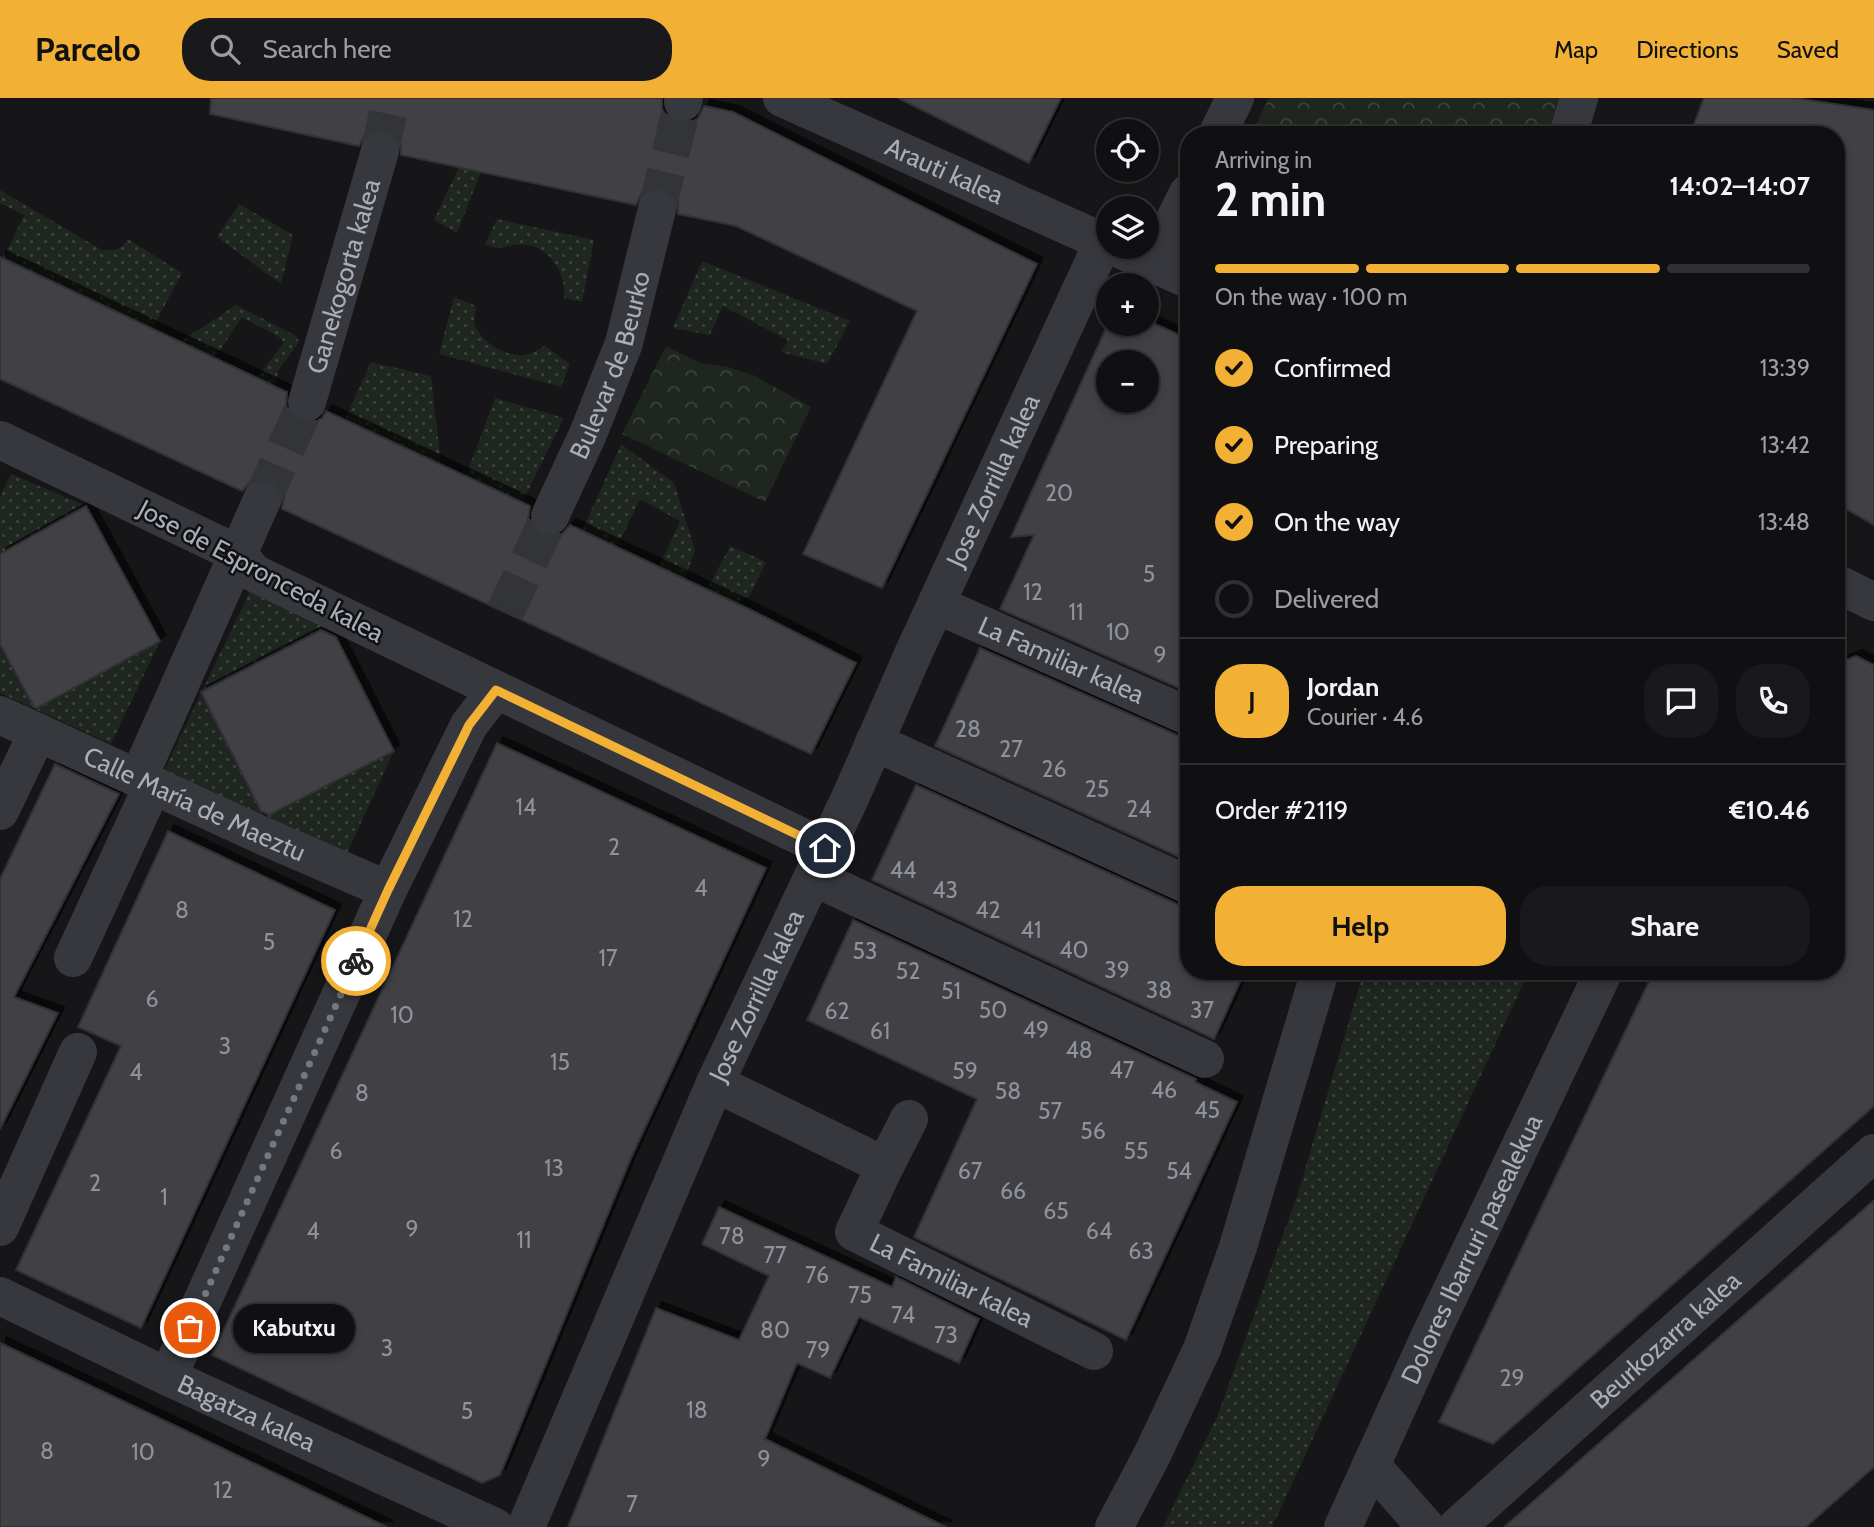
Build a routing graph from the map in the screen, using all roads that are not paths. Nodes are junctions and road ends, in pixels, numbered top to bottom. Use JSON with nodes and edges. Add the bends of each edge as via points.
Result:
{"nodes":[{"id":1,"x":782,"y":98,"type":"edge"},
{"id":2,"x":1236,"y":98,"type":"edge"},
{"id":3,"x":1579,"y":98,"type":"edge"},
{"id":4,"x":1222,"y":126,"type":"edge"},
{"id":5,"x":1571,"y":126,"type":"edge"},
{"id":6,"x":380,"y":151,"type":"tunnel mouth"},
{"id":7,"x":657,"y":209,"type":"tunnel mouth"},
{"id":8,"x":1180,"y":209,"type":"edge"},
{"id":9,"x":1096,"y":238,"type":"edge"},
{"id":10,"x":1102,"y":259,"type":"edge"},
{"id":11,"x":1144,"y":259,"type":"edge"},
{"id":12,"x":1153,"y":263,"type":"junction"},
{"id":13,"x":1180,"y":275,"type":"edge"},
{"id":14,"x":307,"y":402,"type":"tunnel mouth"},
{"id":15,"x":3,"y":449,"type":"edge"},
{"id":16,"x":262,"y":500,"type":"tunnel mouth"},
{"id":17,"x":550,"y":516,"type":"tunnel mouth"},
{"id":18,"x":246,"y":563,"type":"junction"},
{"id":19,"x":937,"y":605,"type":"junction"},
{"id":20,"x":496,"y":690,"type":"junction"},
{"id":21,"x":1180,"y":712,"type":"edge"},
{"id":22,"x":0,"y":715,"type":"edge"},
{"id":23,"x":38,"y":732,"type":"junction"},
{"id":24,"x":874,"y":742,"type":"junction"},
{"id":25,"x":146,"y":782,"type":"junction"},
{"id":26,"x":0,"y":811,"type":"edge"},
{"id":27,"x":819,"y":862,"type":"junction"},
{"id":28,"x":1180,"y":881,"type":"edge"},
{"id":29,"x":388,"y":890,"type":"junction"},
{"id":30,"x":73,"y":958,"type":"dead end"},
{"id":31,"x":1317,"y":980,"type":"edge"},
{"id":32,"x":1600,"y":980,"type":"edge"},
{"id":33,"x":78,"y":1052,"type":"dead end"},
{"id":34,"x":1205,"y":1059,"type":"dead end"},
{"id":35,"x":715,"y":1083,"type":"junction"},
{"id":36,"x":909,"y":1119,"type":"dead end"},
{"id":37,"x":1874,"y":1153,"type":"edge"},
{"id":38,"x":885,"y":1166,"type":"junction"},
{"id":39,"x":0,"y":1227,"type":"edge"},
{"id":40,"x":0,"y":1296,"type":"edge"},
{"id":41,"x":1094,"y":1352,"type":"dead end"},
{"id":42,"x":168,"y":1377,"type":"junction"},
{"id":43,"x":1371,"y":1465,"type":"junction"},
{"id":44,"x":495,"y":1527,"type":"edge"},
{"id":45,"x":526,"y":1527,"type":"edge"},
{"id":46,"x":1114,"y":1527,"type":"edge"},
{"id":47,"x":1343,"y":1527,"type":"edge"},
{"id":48,"x":1426,"y":1527,"type":"edge"},
{"id":49,"x":1457,"y":1527,"type":"edge"}],
"edges":[{"from":1,"to":9,"type":"street","name":"Arauti kalea"},
{"from":2,"to":4,"type":"street"},
{"from":3,"to":5,"type":"street"},
{"from":6,"to":14,"type":"street","name":"Ganekogorta kalea"},
{"from":7,"to":17,"type":"street","name":"Bulevar de Beurko","via":[[624,343]]},
{"from":8,"to":12,"type":"street"},
{"from":10,"to":19,"type":"street","name":"Jose Zorrilla kalea"},
{"from":11,"to":12,"type":"street","name":"Arauti kalea"},
{"from":12,"to":13,"type":"street","name":"Arauti kalea"},
{"from":15,"to":18,"type":"street","name":"Jose de Espronceda kalea"},
{"from":16,"to":18,"type":"street"},
{"from":18,"to":20,"type":"street","name":"Jose de Espronceda kalea"},
{"from":18,"to":25,"type":"street"},
{"from":19,"to":21,"type":"street","name":"La Familiar kalea"},
{"from":19,"to":24,"type":"street","name":"Jose Zorrilla kalea"},
{"from":20,"to":27,"type":"street","name":"Jose de Espronceda kalea"},
{"from":20,"to":29,"type":"street","via":[[469,725]]},
{"from":22,"to":23,"type":"street","name":"Calle María de Maeztu"},
{"from":23,"to":25,"type":"street","name":"Calle María de Maeztu"},
{"from":23,"to":26,"type":"street"},
{"from":24,"to":27,"type":"street","name":"Jose Zorrilla kalea"},
{"from":24,"to":28,"type":"street"},
{"from":25,"to":29,"type":"street","name":"Calle María de Maeztu"},
{"from":25,"to":30,"type":"street"},
{"from":27,"to":34,"type":"street"},
{"from":27,"to":35,"type":"street","name":"Jose Zorrilla kalea"},
{"from":29,"to":42,"type":"street"},
{"from":31,"to":46,"type":"street","via":[[1238,1247],[1202,1349]]},
{"from":32,"to":43,"type":"street","name":"Dolores Ibarruri pasealekua"},
{"from":33,"to":39,"type":"street"},
{"from":35,"to":38,"type":"street"},
{"from":35,"to":45,"type":"street","name":"Jose Zorrilla kalea"},
{"from":36,"to":38,"type":"street"},
{"from":37,"to":49,"type":"street","name":"Beurkozarra kalea"},
{"from":38,"to":41,"type":"street","name":"La Familiar kalea","via":[[854,1231]]},
{"from":40,"to":42,"type":"street","name":"Bagatza kalea"},
{"from":42,"to":44,"type":"street","name":"Bagatza kalea"},
{"from":43,"to":47,"type":"street","name":"Dolores Ibarruri pasealekua"},
{"from":43,"to":48,"type":"street"}]}
